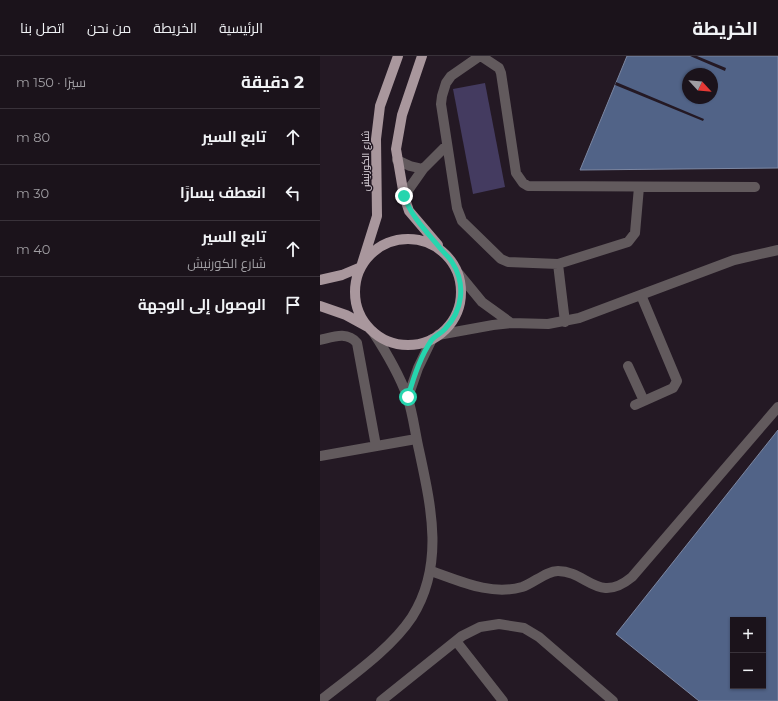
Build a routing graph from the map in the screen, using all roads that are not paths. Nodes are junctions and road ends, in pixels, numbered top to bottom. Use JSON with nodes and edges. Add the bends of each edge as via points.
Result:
{"nodes":[{"id":1,"x":398,"y":56,"type":"edge"},
{"id":2,"x":422,"y":56,"type":"edge"},
{"id":3,"x":480,"y":56,"type":"edge"},
{"id":4,"x":447,"y":145,"type":"junction"},
{"id":5,"x":397,"y":160,"type":"junction"},
{"id":6,"x":423,"y":169,"type":"junction"},
{"id":7,"x":639,"y":187,"type":"junction"},
{"id":8,"x":755,"y":187,"type":"dead end"},
{"id":9,"x":404,"y":196,"type":"junction"},
{"id":10,"x":441,"y":249,"type":"junction"},
{"id":11,"x":778,"y":250,"type":"edge"},
{"id":12,"x":558,"y":264,"type":"junction"},
{"id":13,"x":361,"y":267,"type":"junction"},
{"id":14,"x":459,"y":274,"type":"junction"},
{"id":15,"x":320,"y":280,"type":"edge"},
{"id":16,"x":641,"y":295,"type":"junction"},
{"id":17,"x":320,"y":306,"type":"edge"},
{"id":18,"x":565,"y":322,"type":"junction"},
{"id":19,"x":511,"y":323,"type":"junction"},
{"id":20,"x":371,"y":330,"type":"junction"},
{"id":21,"x":435,"y":337,"type":"junction"},
{"id":22,"x":320,"y":340,"type":"edge"},
{"id":23,"x":628,"y":366,"type":"dead end"},
{"id":24,"x":408,"y":397,"type":"junction"},
{"id":25,"x":778,"y":408,"type":"edge"},
{"id":26,"x":416,"y":439,"type":"junction"},
{"id":27,"x":376,"y":446,"type":"junction"},
{"id":28,"x":320,"y":456,"type":"edge"},
{"id":29,"x":431,"y":571,"type":"junction"},
{"id":30,"x":456,"y":641,"type":"junction"},
{"id":31,"x":320,"y":701,"type":"edge"},
{"id":32,"x":381,"y":701,"type":"edge"},
{"id":33,"x":503,"y":701,"type":"edge"},
{"id":34,"x":613,"y":701,"type":"edge"}],
"edges":[{"from":1,"to":13,"type":"main road","name":"شارع الكورنيش","via":[[380,106],[376,139],[377,216]]},
{"from":2,"to":5,"type":"main road","via":[[402,115],[396,149]]},
{"from":3,"to":4,"type":"lane","via":[[451,76],[446,83],[441,104]]},
{"from":3,"to":7,"type":"lane","via":[[501,73],[516,172],[523,183],[534,187]]},
{"from":4,"to":6,"type":"lane"},
{"from":4,"to":12,"type":"lane","via":[[457,208],[462,221],[501,259],[508,262]]},
{"from":5,"to":6,"type":"lane"},
{"from":5,"to":9,"type":"main road"},
{"from":6,"to":9,"type":"lane"},
{"from":7,"to":8,"type":"lane"},
{"from":7,"to":12,"type":"lane","via":[[635,233],[628,242]]},
{"from":9,"to":10,"type":"main road","via":[[409,210]]},
{"from":10,"to":13,"type":"main road","via":[[413,238],[397,239],[382,245],[370,254]]},
{"from":10,"to":14,"type":"main road","via":[[452,260]]},
{"from":11,"to":16,"type":"lane","via":[[734,260]]},
{"from":12,"to":18,"type":"lane"},
{"from":13,"to":15,"type":"main road"},
{"from":13,"to":20,"type":"main road","via":[[356,282],[355,298],[360,314]]},
{"from":14,"to":19,"type":"lane","via":[[482,302]]},
{"from":14,"to":21,"type":"main road","via":[[462,289],[460,304],[454,319]]},
{"from":16,"to":18,"type":"lane","via":[[594,314]]},
{"from":16,"to":23,"type":"lane","via":[[677,377],[676,384],[673,388],[639,403]]},
{"from":17,"to":20,"type":"main road","via":[[346,316]]},
{"from":18,"to":19,"type":"lane","via":[[530,325]]},
{"from":19,"to":21,"type":"lane"},
{"from":20,"to":21,"type":"main road","via":[[384,339],[401,344],[420,344]]},
{"from":20,"to":24,"type":"lane"},
{"from":21,"to":24,"type":"lane","via":[[418,368]]},
{"from":22,"to":27,"type":"lane","via":[[342,335],[350,337],[356,343]]},
{"from":24,"to":26,"type":"lane"},
{"from":25,"to":29,"type":"lane","via":[[632,577],[620,585],[600,587],[556,571],[528,585],[498,590],[478,587]]},
{"from":26,"to":27,"type":"lane"},
{"from":26,"to":29,"type":"lane","via":[[433,535]]},
{"from":27,"to":28,"type":"lane"},
{"from":29,"to":31,"type":"lane","via":[[423,595],[405,627],[387,646]]},
{"from":30,"to":32,"type":"lane"},
{"from":30,"to":33,"type":"lane"},
{"from":30,"to":34,"type":"lane","via":[[471,631],[489,625],[507,624],[524,628],[539,637]]}]}
